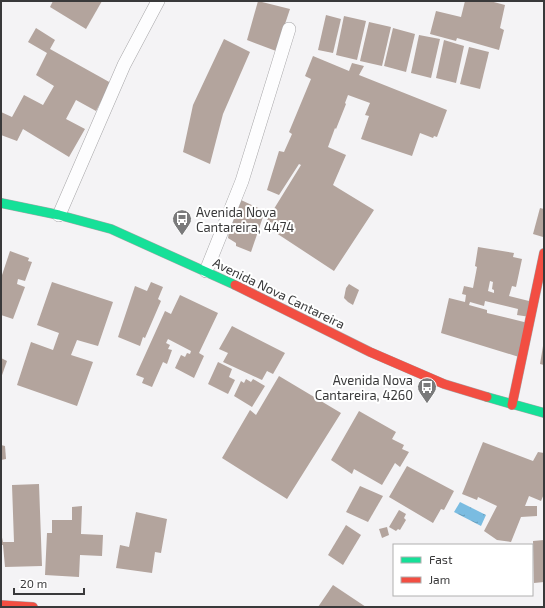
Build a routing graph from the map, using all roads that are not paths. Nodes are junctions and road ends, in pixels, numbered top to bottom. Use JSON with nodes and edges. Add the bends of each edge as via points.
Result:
{"nodes":[{"id":1,"x":158,"y":1,"type":"edge"},
{"id":2,"x":289,"y":29,"type":"dead end"},
{"id":3,"x":1,"y":203,"type":"edge"},
{"id":4,"x":59,"y":214,"type":"junction"},
{"id":5,"x":544,"y":253,"type":"edge"},
{"id":6,"x":206,"y":271,"type":"junction"},
{"id":7,"x":512,"y":405,"type":"junction"},
{"id":8,"x":544,"y":413,"type":"edge"},
{"id":9,"x":1,"y":605,"type":"edge"},
{"id":10,"x":33,"y":607,"type":"edge"}],
"edges":[{"from":1,"to":4,"type":"lane","via":[[124,65]]},
{"from":2,"to":6,"type":"lane","via":[[242,180]]},
{"from":3,"to":4,"type":"main road","name":"Avenida Nova Cantareira"},
{"from":4,"to":6,"type":"main road","name":"Avenida Nova Cantareira","via":[[111,230]]},
{"from":5,"to":7,"type":"main road"},
{"from":6,"to":7,"type":"main road","name":"Avenida Nova Cantareira","via":[[370,352],[444,384]]},
{"from":7,"to":8,"type":"main road","name":"Avenida Nova Cantareira"},
{"from":9,"to":10,"type":"main road"}]}
